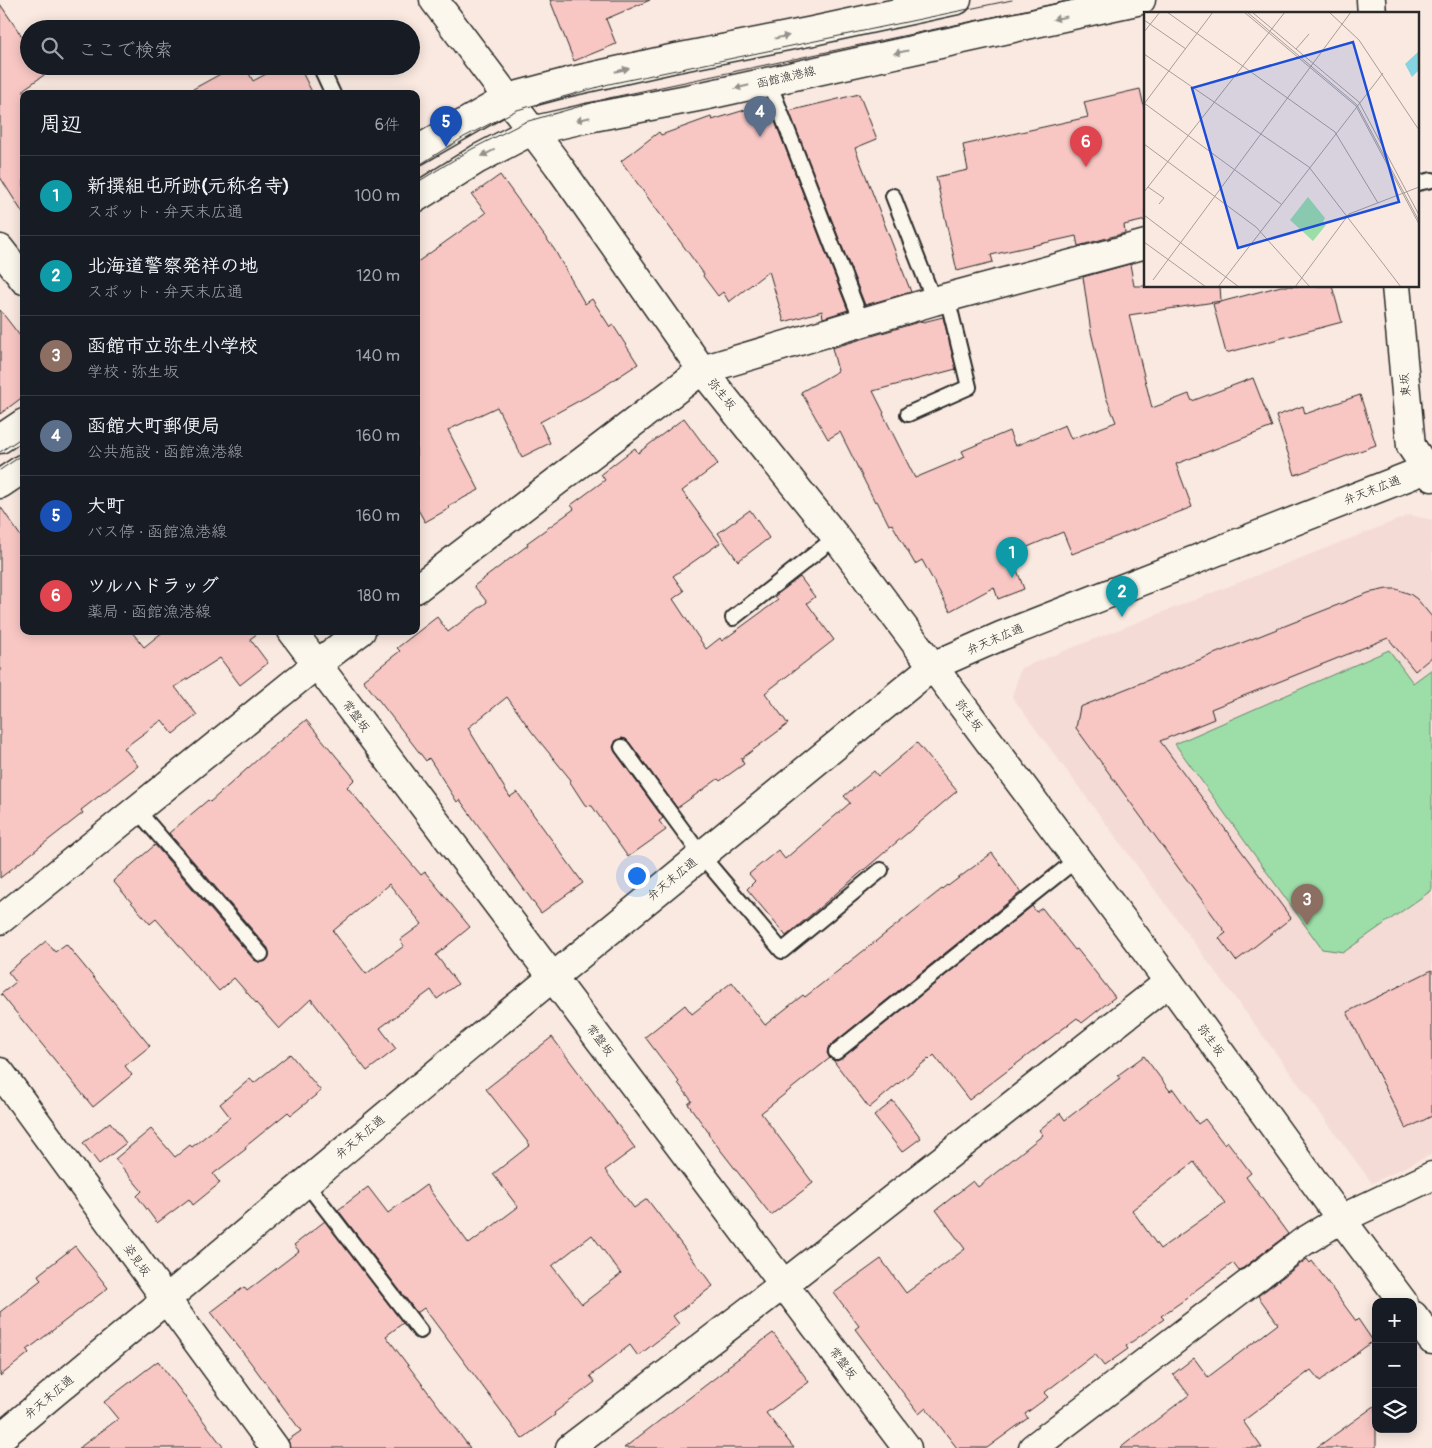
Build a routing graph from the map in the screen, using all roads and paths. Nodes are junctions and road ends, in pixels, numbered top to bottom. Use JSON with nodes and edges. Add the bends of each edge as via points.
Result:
{"nodes":[{"id":1,"x":434,"y":0,"type":"edge"},
{"id":2,"x":957,"y":0,"type":"edge"},
{"id":3,"x":1141,"y":0,"type":"edge"},
{"id":4,"x":324,"y":75,"type":"edge"},
{"id":5,"x":331,"y":90,"type":"edge"},
{"id":6,"x":774,"y":95,"type":"dead end"},
{"id":7,"x":508,"y":98,"type":"junction"},
{"id":8,"x":532,"y":131,"type":"junction"},
{"id":9,"x":420,"y":149,"type":"edge"},
{"id":10,"x":420,"y":195,"type":"edge"},
{"id":11,"x":893,"y":196,"type":"dead end"},
{"id":12,"x":1144,"y":245,"type":"edge"},
{"id":13,"x":0,"y":249,"type":"edge"},
{"id":14,"x":20,"y":275,"type":"edge"},
{"id":15,"x":1396,"y":288,"type":"edge"},
{"id":16,"x":941,"y":299,"type":"junction"},
{"id":17,"x":862,"y":322,"type":"junction"},
{"id":18,"x":702,"y":370,"type":"junction"},
{"id":19,"x":908,"y":414,"type":"dead end"},
{"id":20,"x":20,"y":426,"type":"edge"},
{"id":21,"x":0,"y":439,"type":"edge"},
{"id":22,"x":20,"y":471,"type":"edge"},
{"id":23,"x":1430,"y":471,"type":"edge"},
{"id":24,"x":0,"y":484,"type":"edge"},
{"id":25,"x":836,"y":537,"type":"junction"},
{"id":26,"x":420,"y":586,"type":"edge"},
{"id":27,"x":733,"y":618,"type":"dead end"},
{"id":28,"x":295,"y":635,"type":"edge"},
{"id":29,"x":356,"y":635,"type":"edge"},
{"id":30,"x":317,"y":664,"type":"junction"},
{"id":31,"x":933,"y":666,"type":"junction"},
{"id":32,"x":622,"y":747,"type":"dead end"},
{"id":33,"x":137,"y":810,"type":"junction"},
{"id":34,"x":701,"y":855,"type":"junction"},
{"id":35,"x":1077,"y":859,"type":"junction"},
{"id":36,"x":880,"y":870,"type":"dead end"},
{"id":37,"x":0,"y":920,"type":"edge"},
{"id":38,"x":261,"y":954,"type":"dead end"},
{"id":39,"x":552,"y":977,"type":"junction"},
{"id":40,"x":1169,"y":982,"type":"junction"},
{"id":41,"x":836,"y":1052,"type":"dead end"},
{"id":42,"x":0,"y":1072,"type":"edge"},
{"id":43,"x":1432,"y":1176,"type":"edge"},
{"id":44,"x":306,"y":1183,"type":"junction"},
{"id":45,"x":1340,"y":1218,"type":"junction"},
{"id":46,"x":784,"y":1284,"type":"junction"},
{"id":47,"x":1400,"y":1298,"type":"edge"},
{"id":48,"x":166,"y":1299,"type":"junction"},
{"id":49,"x":1417,"y":1320,"type":"edge"},
{"id":50,"x":420,"y":1331,"type":"dead end"},
{"id":51,"x":1432,"y":1340,"type":"edge"},
{"id":52,"x":0,"y":1438,"type":"edge"},
{"id":53,"x":275,"y":1448,"type":"edge"},
{"id":54,"x":570,"y":1448,"type":"edge"},
{"id":55,"x":907,"y":1448,"type":"edge"},
{"id":56,"x":1032,"y":1448,"type":"edge"}],
"edges":[{"from":1,"to":7,"type":"street","name":"弥生坂"},
{"from":7,"to":2,"type":"street","one_way":true,"via":[[671,59]]},
{"from":3,"to":8,"type":"street","name":"函館漁港線","one_way":true},
{"from":4,"to":5,"type":"lane"},
{"from":6,"to":17,"type":"lane"},
{"from":7,"to":8,"type":"street","name":"弥生坂"},
{"from":7,"to":9,"type":"street"},
{"from":8,"to":10,"type":"street","name":"函館漁港線","one_way":true,"via":[[478,159]]},
{"from":8,"to":18,"type":"street","name":"弥生坂"},
{"from":11,"to":16,"type":"lane"},
{"from":12,"to":16,"type":"street"},
{"from":13,"to":14,"type":"street"},
{"from":15,"to":23,"type":"street","name":"東坂","via":[[1411,446]]},
{"from":16,"to":17,"type":"street"},
{"from":16,"to":19,"type":"lane","via":[[969,387]]},
{"from":17,"to":18,"type":"street"},
{"from":18,"to":25,"type":"street","name":"弥生坂"},
{"from":18,"to":26,"type":"street"},
{"from":20,"to":21,"type":"street"},
{"from":22,"to":24,"type":"street"},
{"from":23,"to":31,"type":"street","name":"弁天末広通","via":[[1001,636]]},
{"from":25,"to":27,"type":"lane"},
{"from":25,"to":31,"type":"street","name":"弥生坂"},
{"from":28,"to":30,"type":"street","name":"常盤坂"},
{"from":29,"to":30,"type":"street"},
{"from":30,"to":33,"type":"street"},
{"from":30,"to":39,"type":"street","name":"常盤坂"},
{"from":31,"to":34,"type":"street","name":"弁天末広通"},
{"from":31,"to":35,"type":"street","name":"弥生坂"},
{"from":32,"to":34,"type":"lane"},
{"from":33,"to":37,"type":"street"},
{"from":33,"to":38,"type":"lane"},
{"from":34,"to":36,"type":"lane","via":[[782,951]]},
{"from":34,"to":39,"type":"street","name":"弁天末広通"},
{"from":35,"to":40,"type":"street","name":"弥生坂"},
{"from":35,"to":41,"type":"lane"},
{"from":39,"to":44,"type":"street","name":"弁天末広通"},
{"from":39,"to":46,"type":"street","name":"常盤坂"},
{"from":40,"to":45,"type":"street","name":"弥生坂"},
{"from":40,"to":46,"type":"street"},
{"from":42,"to":48,"type":"street","name":"姿見坂"},
{"from":43,"to":45,"type":"street"},
{"from":44,"to":48,"type":"street","name":"弁天末広通"},
{"from":44,"to":50,"type":"lane"},
{"from":45,"to":47,"type":"street","name":"弥生坂"},
{"from":45,"to":56,"type":"street","via":[[1303,1242]]},
{"from":46,"to":54,"type":"street"},
{"from":46,"to":55,"type":"street","name":"常盤坂"},
{"from":48,"to":52,"type":"street","name":"弁天末広通"},
{"from":48,"to":53,"type":"street","name":"姿見坂"},
{"from":49,"to":51,"type":"street"}]}
